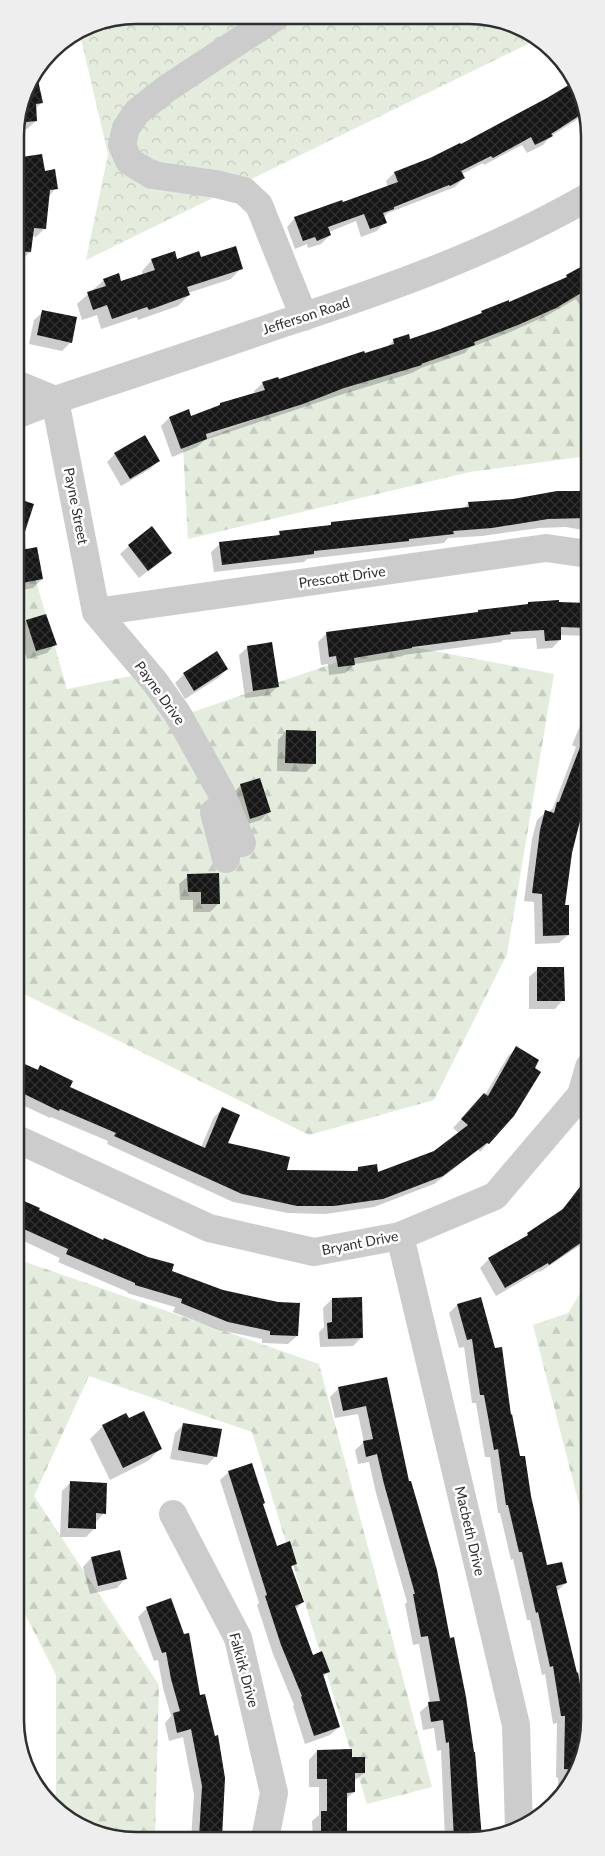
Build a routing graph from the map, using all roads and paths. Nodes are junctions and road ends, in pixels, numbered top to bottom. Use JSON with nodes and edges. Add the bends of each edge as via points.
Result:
{"nodes":[{"id":1,"x":266,"y":24,"type":"edge"},
{"id":2,"x":581,"y":201,"type":"edge"},
{"id":3,"x":304,"y":317,"type":"junction"},
{"id":4,"x":24,"y":387,"type":"edge"},
{"id":5,"x":55,"y":400,"type":"junction"},
{"id":6,"x":24,"y":412,"type":"edge"},
{"id":7,"x":581,"y":553,"type":"edge"},
{"id":8,"x":96,"y":612,"type":"junction"},
{"id":9,"x":234,"y":851,"type":"dead end"},
{"id":10,"x":581,"y":1092,"type":"edge"},
{"id":11,"x":24,"y":1143,"type":"edge"},
{"id":12,"x":400,"y":1236,"type":"junction"},
{"id":13,"x":173,"y":1514,"type":"dead end"},
{"id":14,"x":519,"y":1821,"type":"edge"},
{"id":15,"x":266,"y":1832,"type":"edge"}],
"edges":[{"from":1,"to":3,"type":"street","via":[[166,88],[137,112],[126,128],[122,145],[129,161],[152,175],[244,191],[259,205]]},
{"from":2,"to":3,"type":"street","name":"Jefferson Road","via":[[478,253],[392,288]]},
{"from":3,"to":5,"type":"street","name":"Jefferson Road"},
{"from":4,"to":5,"type":"street"},
{"from":5,"to":6,"type":"street","name":"Jefferson Road"},
{"from":5,"to":8,"type":"street","name":"Payne Street"},
{"from":7,"to":8,"type":"street","name":"Prescott Drive","via":[[546,548]]},
{"from":8,"to":9,"type":"street","name":"Payne Drive","via":[[177,713],[215,780]]},
{"from":10,"to":12,"type":"street","name":"Bryant Drive","via":[[495,1196]]},
{"from":11,"to":12,"type":"street","name":"Bryant Drive","via":[[210,1228],[314,1252]]},
{"from":12,"to":14,"type":"street","name":"Macbeth Drive","via":[[516,1725]]},
{"from":13,"to":15,"type":"street","name":"Falkirk Drive","via":[[238,1638],[274,1793]]}]}
